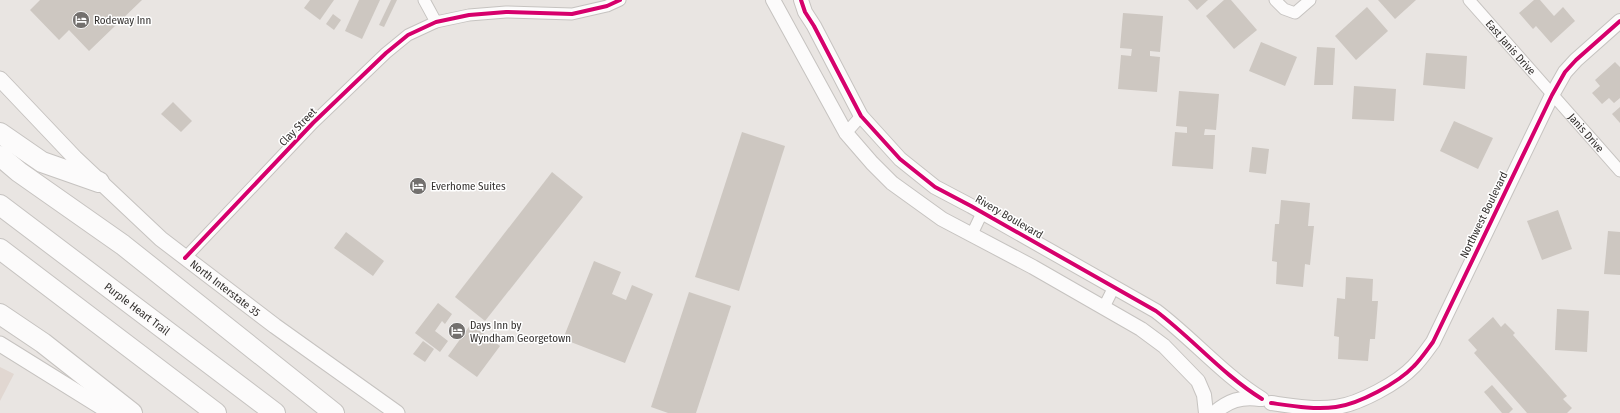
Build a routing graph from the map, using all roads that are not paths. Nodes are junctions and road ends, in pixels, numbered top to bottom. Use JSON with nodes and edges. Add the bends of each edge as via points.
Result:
{"nodes":[{"id":1,"x":424,"y":0,"type":"edge"},
{"id":2,"x":620,"y":0,"type":"edge"},
{"id":3,"x":773,"y":0,"type":"edge"},
{"id":4,"x":801,"y":0,"type":"edge"},
{"id":5,"x":1275,"y":0,"type":"edge"},
{"id":6,"x":1310,"y":0,"type":"edge"},
{"id":7,"x":1469,"y":0,"type":"edge"},
{"id":8,"x":1620,"y":21,"type":"edge"},
{"id":9,"x":436,"y":22,"type":"junction"},
{"id":10,"x":0,"y":79,"type":"edge"},
{"id":11,"x":1552,"y":94,"type":"junction"},
{"id":12,"x":861,"y":116,"type":"junction"},
{"id":13,"x":846,"y":133,"type":"junction"},
{"id":14,"x":0,"y":134,"type":"edge"},
{"id":15,"x":0,"y":156,"type":"edge"},
{"id":16,"x":1620,"y":172,"type":"edge"},
{"id":17,"x":99,"y":182,"type":"junction"},
{"id":18,"x":0,"y":205,"type":"edge"},
{"id":19,"x":982,"y":213,"type":"junction"},
{"id":20,"x":972,"y":234,"type":"junction"},
{"id":21,"x":0,"y":249,"type":"edge"},
{"id":22,"x":185,"y":258,"type":"junction"},
{"id":23,"x":1114,"y":287,"type":"junction"},
{"id":24,"x":1104,"y":307,"type":"junction"},
{"id":25,"x":0,"y":314,"type":"edge"},
{"id":26,"x":0,"y":344,"type":"edge"},
{"id":27,"x":1267,"y":401,"type":"junction"},
{"id":28,"x":1348,"y":408,"type":"edge"},
{"id":29,"x":110,"y":413,"type":"edge"},
{"id":30,"x":132,"y":413,"type":"edge"},
{"id":31,"x":216,"y":413,"type":"edge"},
{"id":32,"x":274,"y":413,"type":"edge"},
{"id":33,"x":334,"y":413,"type":"edge"},
{"id":34,"x":397,"y":413,"type":"edge"},
{"id":35,"x":1206,"y":413,"type":"edge"},
{"id":36,"x":1214,"y":413,"type":"edge"},
{"id":37,"x":1284,"y":413,"type":"edge"}],
"edges":[{"from":1,"to":9,"type":"street"},
{"from":2,"to":9,"type":"street","name":"Clay Street","via":[[607,6],[572,14],[506,12],[470,15]]},
{"from":3,"to":13,"type":"street"},
{"from":4,"to":12,"type":"street","name":"Rivery Boulevard"},
{"from":5,"to":6,"type":"street","via":[[1284,9],[1295,13]]},
{"from":7,"to":11,"type":"street","name":"East Janis Drive"},
{"from":8,"to":11,"type":"street","name":"Northwest Boulevard","via":[[1570,66]]},
{"from":9,"to":22,"type":"street","name":"Clay Street","via":[[408,36],[381,57],[313,123]]},
{"from":10,"to":17,"type":"main road","name":"North Interstate 35"},
{"from":11,"to":16,"type":"street","name":"Janis Drive"},
{"from":11,"to":28,"type":"street","name":"Northwest Boulevard","via":[[1445,317],[1424,355],[1394,382]]},
{"from":12,"to":13,"type":"street"},
{"from":12,"to":19,"type":"street","name":"Rivery Boulevard","via":[[900,159],[930,183]]},
{"from":13,"to":20,"type":"street","via":[[892,183],[942,219]]},
{"from":14,"to":17,"type":"highway","via":[[42,162]]},
{"from":15,"to":33,"type":"highway","via":[[123,245]]},
{"from":17,"to":22,"type":"main road","name":"North Interstate 35","via":[[152,232]]},
{"from":18,"to":32,"type":"highway","name":"Purple Heart Trail"},
{"from":19,"to":20,"type":"street"},
{"from":19,"to":23,"type":"street","name":"Rivery Boulevard"},
{"from":20,"to":24,"type":"street"},
{"from":21,"to":31,"type":"highway"},
{"from":22,"to":34,"type":"main road","name":"North Interstate 35","via":[[274,326]]},
{"from":23,"to":24,"type":"street"},
{"from":23,"to":27,"type":"street","name":"Rivery Boulevard","via":[[1161,315],[1234,380]]},
{"from":24,"to":35,"type":"street","via":[[1141,328],[1187,368],[1202,390]]},
{"from":25,"to":30,"type":"highway"},
{"from":26,"to":29,"type":"main road"},
{"from":27,"to":28,"type":"street","name":"Northwest Boulevard","via":[[1318,408]]},
{"from":27,"to":36,"type":"street","name":"Northwest Boulevard","via":[[1249,397],[1236,399]]},
{"from":27,"to":37,"type":"street","name":"Rivery Boulevard"}]}
